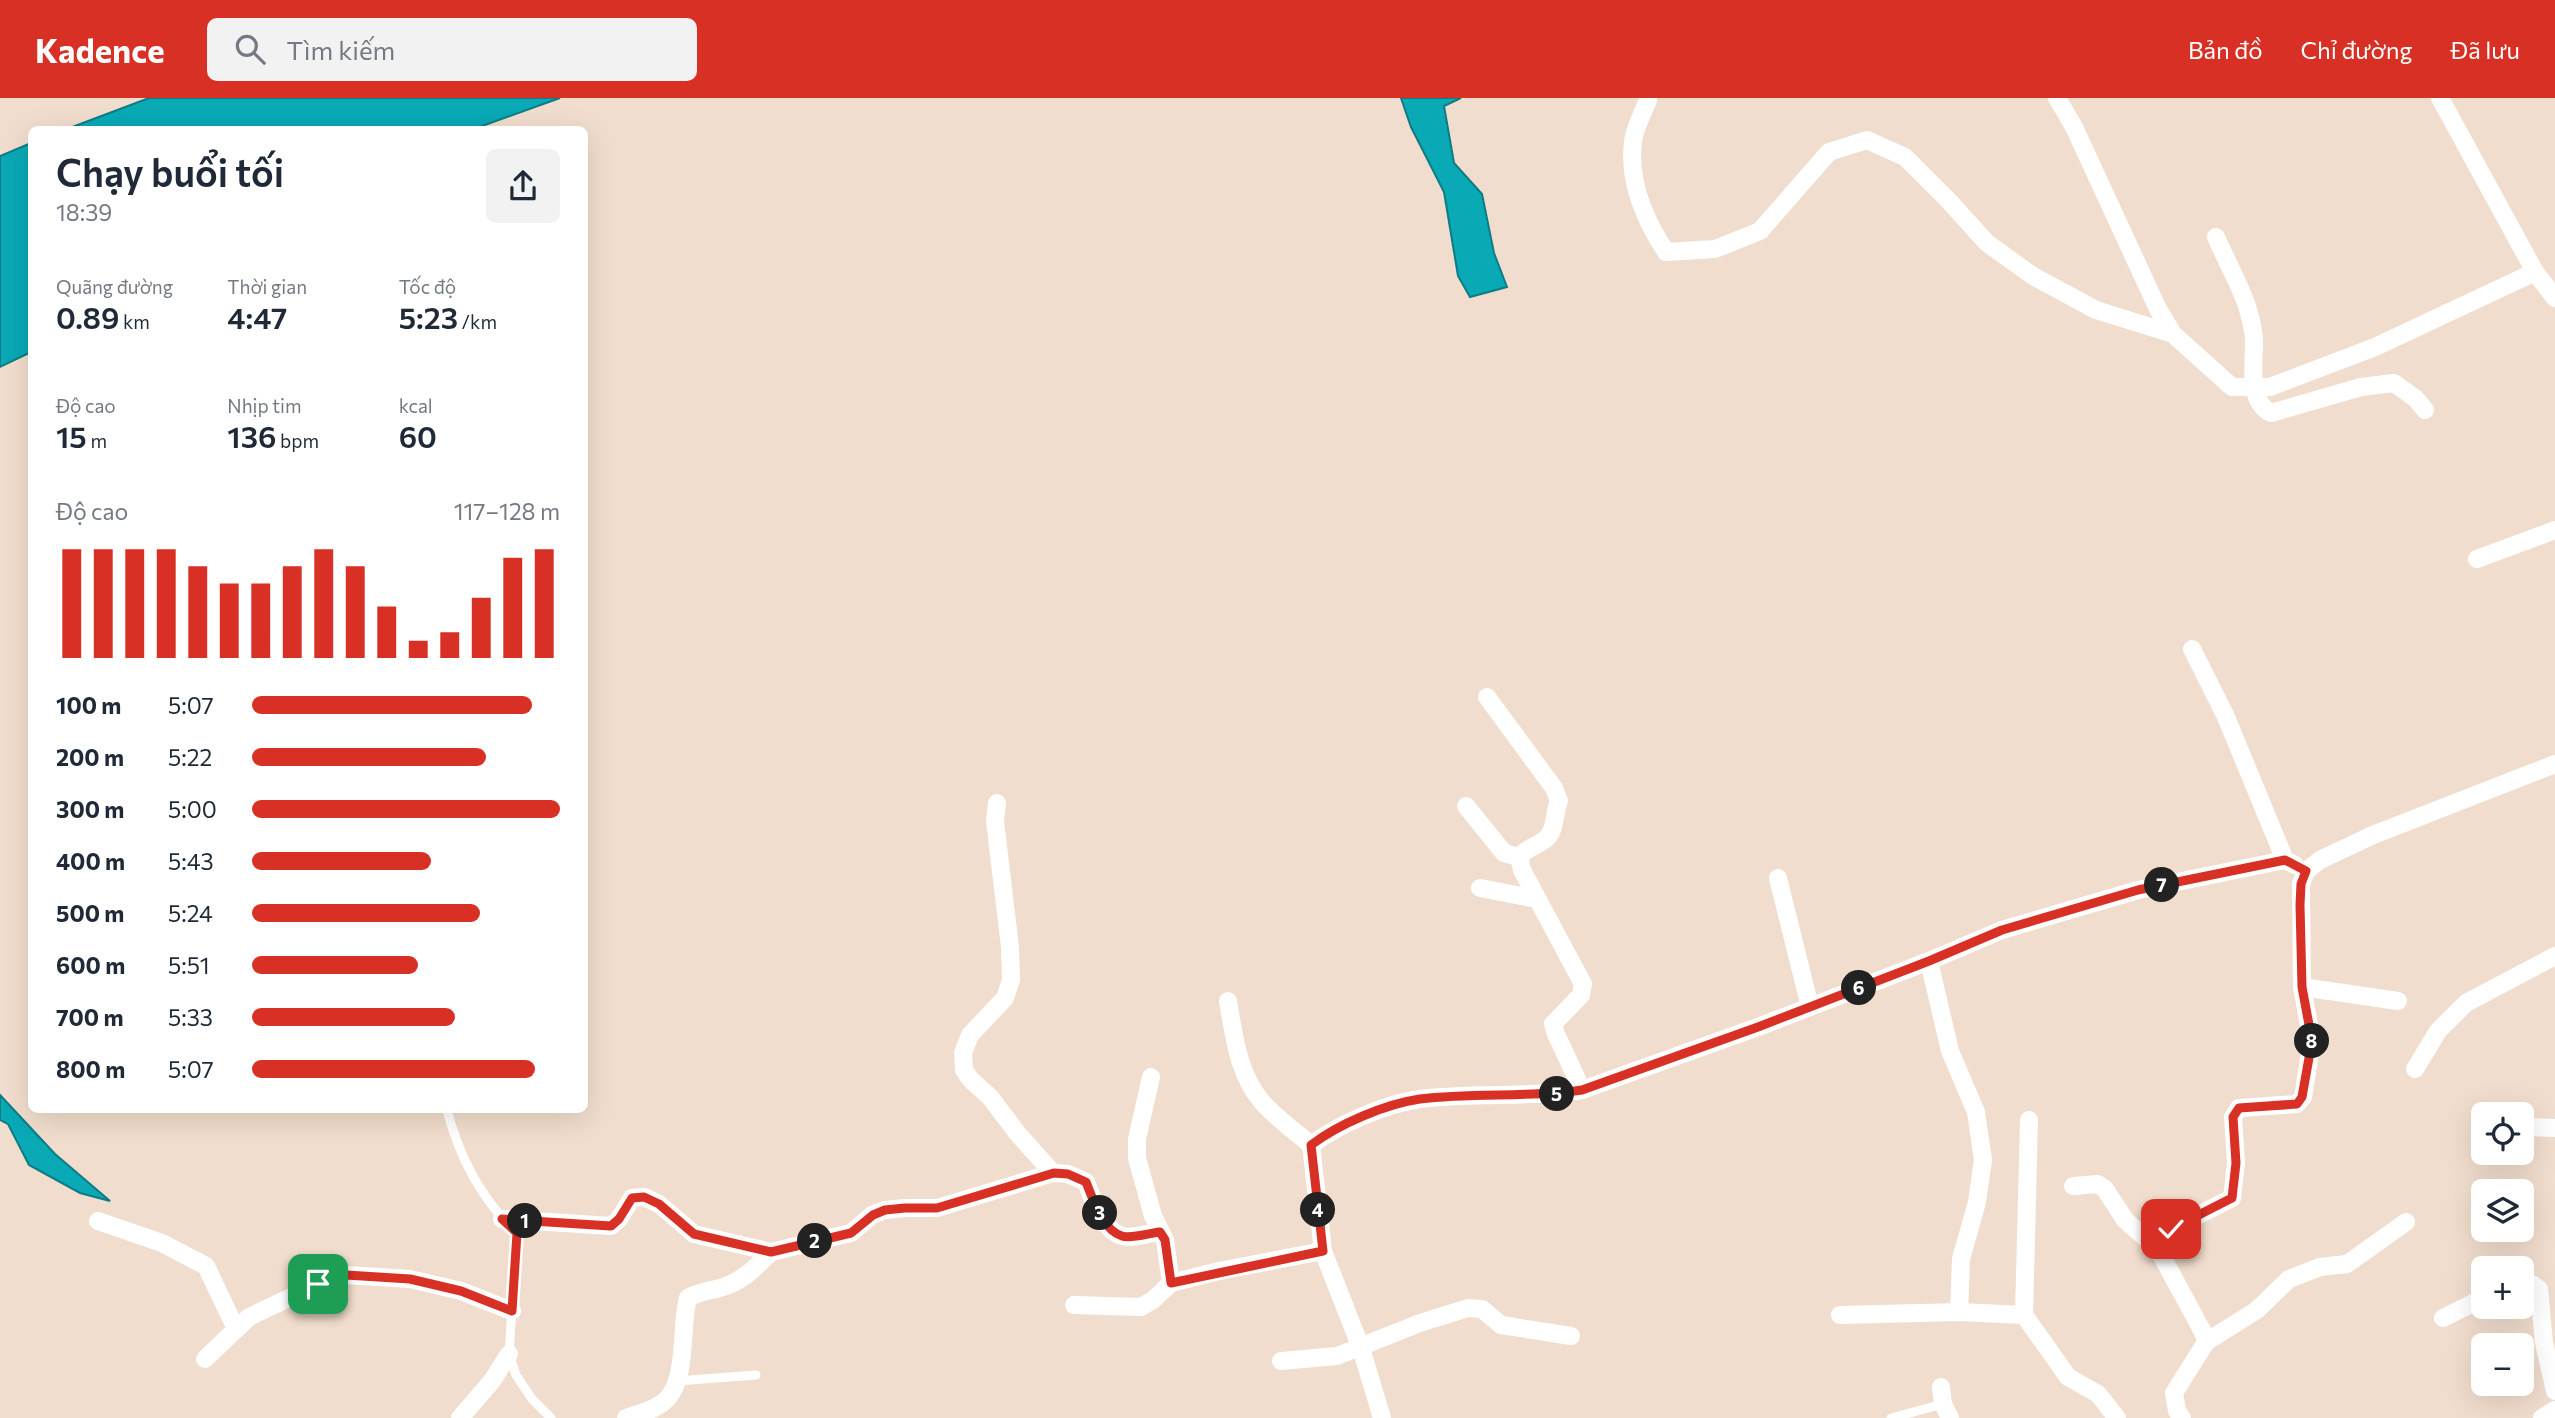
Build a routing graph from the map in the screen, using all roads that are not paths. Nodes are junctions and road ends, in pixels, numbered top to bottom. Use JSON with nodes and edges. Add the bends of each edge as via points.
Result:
{"nodes":[{"id":1,"x":2057,"y":98,"type":"edge"},
{"id":2,"x":2440,"y":98,"type":"edge"},
{"id":3,"x":1648,"y":100,"type":"dead end"},
{"id":4,"x":2216,"y":237,"type":"dead end"},
{"id":5,"x":2535,"y":272,"type":"junction"},
{"id":6,"x":2555,"y":298,"type":"edge"},
{"id":7,"x":2173,"y":334,"type":"junction"},
{"id":8,"x":2255,"y":387,"type":"junction"},
{"id":9,"x":2425,"y":410,"type":"dead end"},
{"id":10,"x":2555,"y":530,"type":"edge"},
{"id":11,"x":2477,"y":559,"type":"dead end"},
{"id":12,"x":2192,"y":649,"type":"dead end"},
{"id":13,"x":1487,"y":697,"type":"dead end"},
{"id":14,"x":2555,"y":764,"type":"edge"},
{"id":15,"x":997,"y":803,"type":"dead end"},
{"id":16,"x":1466,"y":806,"type":"dead end"},
{"id":17,"x":1520,"y":857,"type":"junction"},
{"id":18,"x":2285,"y":860,"type":"junction"},
{"id":19,"x":2306,"y":871,"type":"junction"},
{"id":20,"x":1778,"y":878,"type":"dead end"},
{"id":21,"x":1480,"y":888,"type":"dead end"},
{"id":22,"x":1536,"y":899,"type":"junction"},
{"id":23,"x":2555,"y":956,"type":"edge"},
{"id":24,"x":1929,"y":961,"type":"junction"},
{"id":25,"x":2302,"y":987,"type":"junction"},
{"id":26,"x":1228,"y":1001,"type":"dead end"},
{"id":27,"x":2398,"y":1001,"type":"dead end"},
{"id":28,"x":1810,"y":1007,"type":"junction"},
{"id":29,"x":2414,"y":1069,"type":"dead end"},
{"id":30,"x":1151,"y":1077,"type":"dead end"},
{"id":31,"x":1582,"y":1090,"type":"junction"},
{"id":32,"x":448,"y":1113,"type":"edge"},
{"id":33,"x":2029,"y":1120,"type":"dead end"},
{"id":34,"x":2534,"y":1127,"type":"edge"},
{"id":35,"x":2555,"y":1128,"type":"edge"},
{"id":36,"x":1311,"y":1145,"type":"junction"},
{"id":37,"x":1054,"y":1173,"type":"junction"},
{"id":38,"x":2073,"y":1186,"type":"dead end"},
{"id":39,"x":502,"y":1219,"type":"junction"},
{"id":40,"x":98,"y":1221,"type":"dead end"},
{"id":41,"x":2406,"y":1222,"type":"dead end"},
{"id":42,"x":1160,"y":1232,"type":"junction"},
{"id":43,"x":2158,"y":1249,"type":"junction"},
{"id":44,"x":1323,"y":1251,"type":"junction"},
{"id":45,"x":771,"y":1252,"type":"junction"},
{"id":46,"x":1171,"y":1283,"type":"junction"},
{"id":47,"x":2534,"y":1285,"type":"edge"},
{"id":48,"x":2471,"y":1304,"type":"edge"},
{"id":49,"x":1074,"y":1305,"type":"dead end"},
{"id":50,"x":512,"y":1311,"type":"junction"},
{"id":51,"x":1959,"y":1312,"type":"junction"},
{"id":52,"x":1840,"y":1315,"type":"dead end"},
{"id":53,"x":2024,"y":1315,"type":"junction"},
{"id":54,"x":2443,"y":1318,"type":"dead end"},
{"id":55,"x":236,"y":1329,"type":"junction"},
{"id":56,"x":1571,"y":1336,"type":"dead end"},
{"id":57,"x":2206,"y":1342,"type":"junction"},
{"id":58,"x":1361,"y":1348,"type":"junction"},
{"id":59,"x":509,"y":1354,"type":"junction"},
{"id":60,"x":205,"y":1359,"type":"dead end"},
{"id":61,"x":1281,"y":1361,"type":"dead end"},
{"id":62,"x":756,"y":1375,"type":"dead end"},
{"id":63,"x":677,"y":1381,"type":"junction"},
{"id":64,"x":2555,"y":1391,"type":"edge"},
{"id":65,"x":1945,"y":1403,"type":"edge"},
{"id":66,"x":2555,"y":1410,"type":"edge"},
{"id":67,"x":460,"y":1418,"type":"edge"},
{"id":68,"x":551,"y":1418,"type":"edge"},
{"id":69,"x":626,"y":1418,"type":"edge"},
{"id":70,"x":1382,"y":1418,"type":"edge"},
{"id":71,"x":1891,"y":1418,"type":"edge"},
{"id":72,"x":2117,"y":1418,"type":"edge"},
{"id":73,"x":2182,"y":1418,"type":"edge"},
{"id":74,"x":2542,"y":1418,"type":"edge"}],
"edges":[{"from":1,"to":7,"type":"street"},
{"from":2,"to":5,"type":"street"},
{"from":3,"to":7,"type":"street","via":[[1633,141],[1635,186],[1666,252],[1715,249],[1760,231],[1829,152],[1867,140],[1905,157],[1987,243],[2033,276],[2096,310]]},
{"from":4,"to":8,"type":"street","via":[[2247,306],[2254,339]]},
{"from":5,"to":6,"type":"street"},
{"from":5,"to":8,"type":"street","via":[[2375,346],[2270,387]]},
{"from":7,"to":8,"type":"street","via":[[2232,387]]},
{"from":8,"to":9,"type":"street","via":[[2262,406],[2272,413],[2361,387],[2394,383]]},
{"from":10,"to":11,"type":"street"},
{"from":12,"to":18,"type":"street","via":[[2226,717]]},
{"from":13,"to":17,"type":"street","via":[[1559,801],[1547,838]]},
{"from":14,"to":19,"type":"street","via":[[2372,835]]},
{"from":15,"to":37,"type":"street","via":[[1011,979],[1005,998],[970,1035],[963,1053],[964,1070]]},
{"from":16,"to":17,"type":"street","via":[[1504,853]]},
{"from":17,"to":22,"type":"street"},
{"from":18,"to":19,"type":"street"},
{"from":18,"to":24,"type":"street","via":[[2125,894],[2002,930]]},
{"from":19,"to":25,"type":"street","via":[[2300,905]]},
{"from":20,"to":28,"type":"street"},
{"from":21,"to":22,"type":"street"},
{"from":22,"to":31,"type":"street","via":[[1583,984],[1581,995],[1553,1024]]},
{"from":23,"to":29,"type":"street","via":[[2466,1003],[2438,1031]]},
{"from":24,"to":28,"type":"street"},
{"from":24,"to":51,"type":"street","via":[[1950,1051],[1976,1112],[1983,1160],[1961,1259]]},
{"from":25,"to":27,"type":"street"},
{"from":25,"to":43,"type":"street","via":[[2312,1041],[2302,1097],[2297,1104],[2239,1108],[2233,1117],[2236,1163],[2232,1198],[2171,1229]]},
{"from":26,"to":36,"type":"street","via":[[1245,1074],[1262,1102]]},
{"from":28,"to":31,"type":"street"},
{"from":30,"to":42,"type":"street","via":[[1137,1158]]},
{"from":31,"to":36,"type":"street","via":[[1419,1099],[1359,1119]]},
{"from":32,"to":39,"type":"lane","via":[[464,1159]]},
{"from":33,"to":53,"type":"street"},
{"from":34,"to":35,"type":"street"},
{"from":36,"to":44,"type":"street"},
{"from":37,"to":42,"type":"street","via":[[1086,1182],[1113,1232],[1124,1237]]},
{"from":37,"to":45,"type":"street","via":[[937,1208],[885,1210],[851,1233]]},
{"from":38,"to":43,"type":"street","via":[[2098,1184],[2105,1189],[2125,1220]]},
{"from":39,"to":45,"type":"street","via":[[611,1226],[632,1198],[644,1197],[694,1234]]},
{"from":39,"to":50,"type":"lane","via":[[517,1233]]},
{"from":40,"to":55,"type":"street","via":[[162,1243],[206,1266]]},
{"from":41,"to":57,"type":"street","via":[[2347,1264],[2320,1267],[2289,1279],[2257,1310]]},
{"from":42,"to":46,"type":"street"},
{"from":43,"to":57,"type":"street"},
{"from":44,"to":46,"type":"street"},
{"from":44,"to":58,"type":"street"},
{"from":45,"to":63,"type":"street","via":[[742,1279],[688,1298]]},
{"from":46,"to":49,"type":"street","via":[[1141,1307]]},
{"from":47,"to":64,"type":"street","via":[[2539,1289],[2543,1343]]},
{"from":48,"to":54,"type":"street"},
{"from":50,"to":55,"type":"street","via":[[461,1291],[410,1279],[346,1275],[249,1317]]},
{"from":50,"to":59,"type":"lane"},
{"from":51,"to":52,"type":"street"},
{"from":51,"to":53,"type":"street"},
{"from":53,"to":72,"type":"street","via":[[2068,1377],[2098,1394]]},
{"from":55,"to":60,"type":"street"},
{"from":56,"to":58,"type":"street","via":[[1501,1325],[1482,1309],[1468,1308]]},
{"from":57,"to":73,"type":"street","via":[[2174,1393]]},
{"from":58,"to":61,"type":"street","via":[[1337,1356]]},
{"from":58,"to":70,"type":"street"},
{"from":59,"to":67,"type":"street"},
{"from":59,"to":68,"type":"lane","via":[[516,1375]]},
{"from":62,"to":63,"type":"lane"},
{"from":63,"to":69,"type":"street","via":[[667,1399]]},
{"from":65,"to":71,"type":"lane"},
{"from":66,"to":74,"type":"street"}]}
